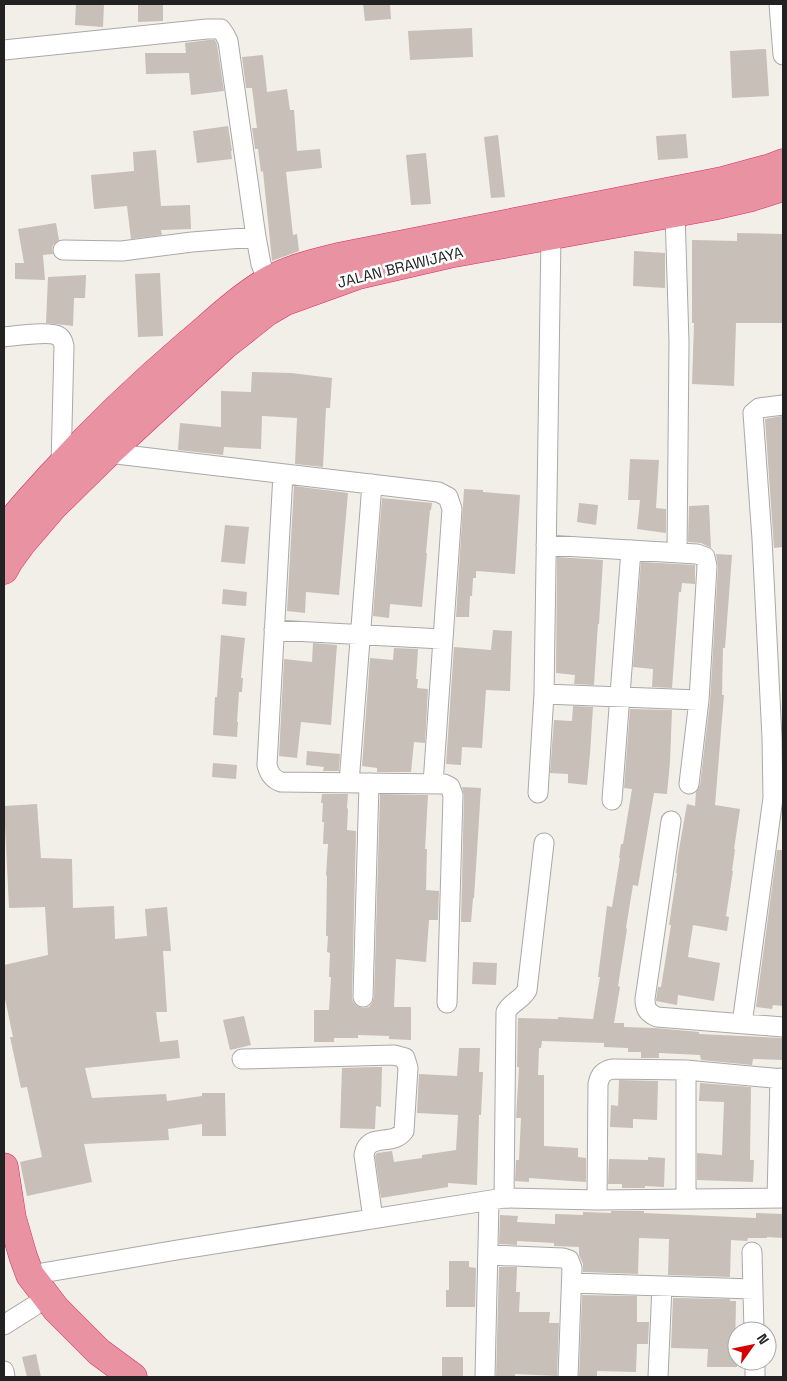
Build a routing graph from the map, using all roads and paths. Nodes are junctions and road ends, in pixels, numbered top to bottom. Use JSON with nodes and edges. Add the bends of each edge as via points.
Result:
{"nodes":[{"id":1,"x":779,"y":4,"type":"edge"},
{"id":2,"x":4,"y":50,"type":"edge"},
{"id":3,"x":783,"y":55,"type":"edge"},
{"id":4,"x":783,"y":164,"type":"edge"},
{"id":5,"x":783,"y":188,"type":"edge"},
{"id":6,"x":675,"y":212,"type":"junction"},
{"id":7,"x":551,"y":235,"type":"junction"},
{"id":8,"x":256,"y":237,"type":"junction"},
{"id":9,"x":63,"y":250,"type":"dead end"},
{"id":10,"x":268,"y":281,"type":"junction"},
{"id":11,"x":4,"y":337,"type":"edge"},
{"id":12,"x":783,"y":405,"type":"edge"},
{"id":13,"x":108,"y":453,"type":"junction"},
{"id":14,"x":61,"y":466,"type":"junction"},
{"id":15,"x":284,"y":474,"type":"junction"},
{"id":16,"x":372,"y":484,"type":"junction"},
{"id":17,"x":4,"y":530,"type":"edge"},
{"id":18,"x":546,"y":545,"type":"junction"},
{"id":19,"x":631,"y":550,"type":"junction"},
{"id":20,"x":677,"y":553,"type":"junction"},
{"id":21,"x":4,"y":570,"type":"edge"},
{"id":22,"x":274,"y":630,"type":"junction"},
{"id":23,"x":361,"y":634,"type":"junction"},
{"id":24,"x":442,"y":640,"type":"junction"},
{"id":25,"x":544,"y":694,"type":"junction"},
{"id":26,"x":620,"y":697,"type":"junction"},
{"id":27,"x":698,"y":700,"type":"junction"},
{"id":28,"x":349,"y":783,"type":"junction"},
{"id":29,"x":369,"y":783,"type":"junction"},
{"id":30,"x":433,"y":784,"type":"junction"},
{"id":31,"x":688,"y":784,"type":"dead end"},
{"id":32,"x":538,"y":793,"type":"dead end"},
{"id":33,"x":778,"y":798,"type":"edge"},
{"id":34,"x":612,"y":800,"type":"dead end"},
{"id":35,"x":671,"y":821,"type":"dead end"},
{"id":36,"x":544,"y":843,"type":"dead end"},
{"id":37,"x":363,"y":997,"type":"dead end"},
{"id":38,"x":448,"y":1004,"type":"dead end"},
{"id":39,"x":742,"y":1024,"type":"junction"},
{"id":40,"x":783,"y":1027,"type":"edge"},
{"id":41,"x":242,"y":1059,"type":"dead end"},
{"id":42,"x":686,"y":1070,"type":"junction"},
{"id":43,"x":781,"y":1078,"type":"edge"},
{"id":44,"x":4,"y":1167,"type":"edge"},
{"id":45,"x":780,"y":1198,"type":"edge"},
{"id":46,"x":497,"y":1199,"type":"junction"},
{"id":47,"x":686,"y":1199,"type":"junction"},
{"id":48,"x":597,"y":1200,"type":"junction"},
{"id":49,"x":373,"y":1219,"type":"junction"},
{"id":50,"x":4,"y":1247,"type":"edge"},
{"id":51,"x":752,"y":1252,"type":"dead end"},
{"id":52,"x":488,"y":1256,"type":"junction"},
{"id":53,"x":30,"y":1275,"type":"junction"},
{"id":54,"x":572,"y":1283,"type":"junction"},
{"id":55,"x":662,"y":1286,"type":"junction"},
{"id":56,"x":753,"y":1289,"type":"junction"},
{"id":57,"x":34,"y":1306,"type":"junction"},
{"id":58,"x":754,"y":1321,"type":"edge"},
{"id":59,"x":4,"y":1326,"type":"edge"},
{"id":60,"x":4,"y":1371,"type":"edge"},
{"id":61,"x":5,"y":1377,"type":"edge"},
{"id":62,"x":110,"y":1377,"type":"edge"},
{"id":63,"x":133,"y":1377,"type":"edge"},
{"id":64,"x":485,"y":1377,"type":"edge"},
{"id":65,"x":568,"y":1377,"type":"edge"},
{"id":66,"x":658,"y":1377,"type":"edge"}],
"edges":[{"from":1,"to":3,"type":"street"},
{"from":2,"to":8,"type":"street","via":[[221,29],[228,40]]},
{"from":4,"to":10,"type":"highway","name":"JALAN BRAWIJAYA","via":[[722,181],[338,257]]},
{"from":5,"to":6,"type":"highway","name":"JALAN BRAWIJAYA"},
{"from":6,"to":7,"type":"highway","name":"JALAN BRAWIJAYA"},
{"from":6,"to":20,"type":"street","via":[[679,342]]},
{"from":7,"to":13,"type":"highway","name":"JALAN BRAWIJAYA","via":[[358,275],[286,301],[224,346]]},
{"from":7,"to":18,"type":"street"},
{"from":8,"to":9,"type":"street","via":[[122,251]]},
{"from":8,"to":10,"type":"street"},
{"from":10,"to":14,"type":"highway","name":"JALAN BRAWIJAYA","via":[[146,380]]},
{"from":11,"to":14,"type":"street","via":[[50,334],[63,341]]},
{"from":12,"to":33,"type":"street","via":[[758,408],[753,413]]},
{"from":13,"to":15,"type":"street"},
{"from":13,"to":21,"type":"highway","name":"JALAN BRAWIJAYA","via":[[53,507]]},
{"from":14,"to":17,"type":"highway","name":"JALAN BRAWIJAYA"},
{"from":15,"to":16,"type":"street"},
{"from":15,"to":22,"type":"street"},
{"from":16,"to":23,"type":"street"},
{"from":16,"to":24,"type":"street","via":[[438,492],[448,497],[452,509]]},
{"from":18,"to":19,"type":"street"},
{"from":18,"to":25,"type":"street"},
{"from":19,"to":20,"type":"street"},
{"from":19,"to":26,"type":"street"},
{"from":20,"to":27,"type":"street","via":[[702,555],[707,566]]},
{"from":22,"to":23,"type":"street"},
{"from":22,"to":28,"type":"street","via":[[269,773],[280,782]]},
{"from":23,"to":24,"type":"street"},
{"from":23,"to":28,"type":"street"},
{"from":24,"to":30,"type":"street"},
{"from":25,"to":26,"type":"street"},
{"from":25,"to":32,"type":"street"},
{"from":26,"to":27,"type":"street"},
{"from":26,"to":34,"type":"street"},
{"from":27,"to":31,"type":"street"},
{"from":28,"to":29,"type":"street"},
{"from":29,"to":30,"type":"street"},
{"from":29,"to":37,"type":"street"},
{"from":30,"to":38,"type":"street","via":[[448,785],[453,795]]},
{"from":33,"to":39,"type":"street"},
{"from":35,"to":39,"type":"street","via":[[645,1006],[657,1017]]},
{"from":36,"to":46,"type":"street","via":[[527,990],[506,1012]]},
{"from":39,"to":40,"type":"street"},
{"from":41,"to":49,"type":"street","via":[[394,1054],[405,1058],[408,1068],[404,1131],[394,1139],[367,1146],[364,1155]]},
{"from":42,"to":43,"type":"street"},
{"from":42,"to":47,"type":"street"},
{"from":42,"to":48,"type":"street","via":[[612,1069],[603,1072],[598,1084]]},
{"from":43,"to":45,"type":"street"},
{"from":44,"to":53,"type":"highway","via":[[12,1218]]},
{"from":45,"to":47,"type":"street"},
{"from":46,"to":48,"type":"street"},
{"from":46,"to":49,"type":"street"},
{"from":46,"to":52,"type":"street"},
{"from":47,"to":48,"type":"street"},
{"from":49,"to":53,"type":"street"},
{"from":50,"to":57,"type":"highway","via":[[8,1262]]},
{"from":51,"to":56,"type":"street"},
{"from":52,"to":54,"type":"street","via":[[566,1258],[572,1268]]},
{"from":52,"to":64,"type":"street"},
{"from":53,"to":63,"type":"highway","via":[[56,1309],[99,1352]]},
{"from":54,"to":55,"type":"street"},
{"from":54,"to":65,"type":"street"},
{"from":55,"to":56,"type":"street"},
{"from":55,"to":66,"type":"street"},
{"from":56,"to":58,"type":"street"},
{"from":57,"to":59,"type":"street"},
{"from":57,"to":62,"type":"highway","via":[[64,1341]]},
{"from":60,"to":61,"type":"street"}]}
